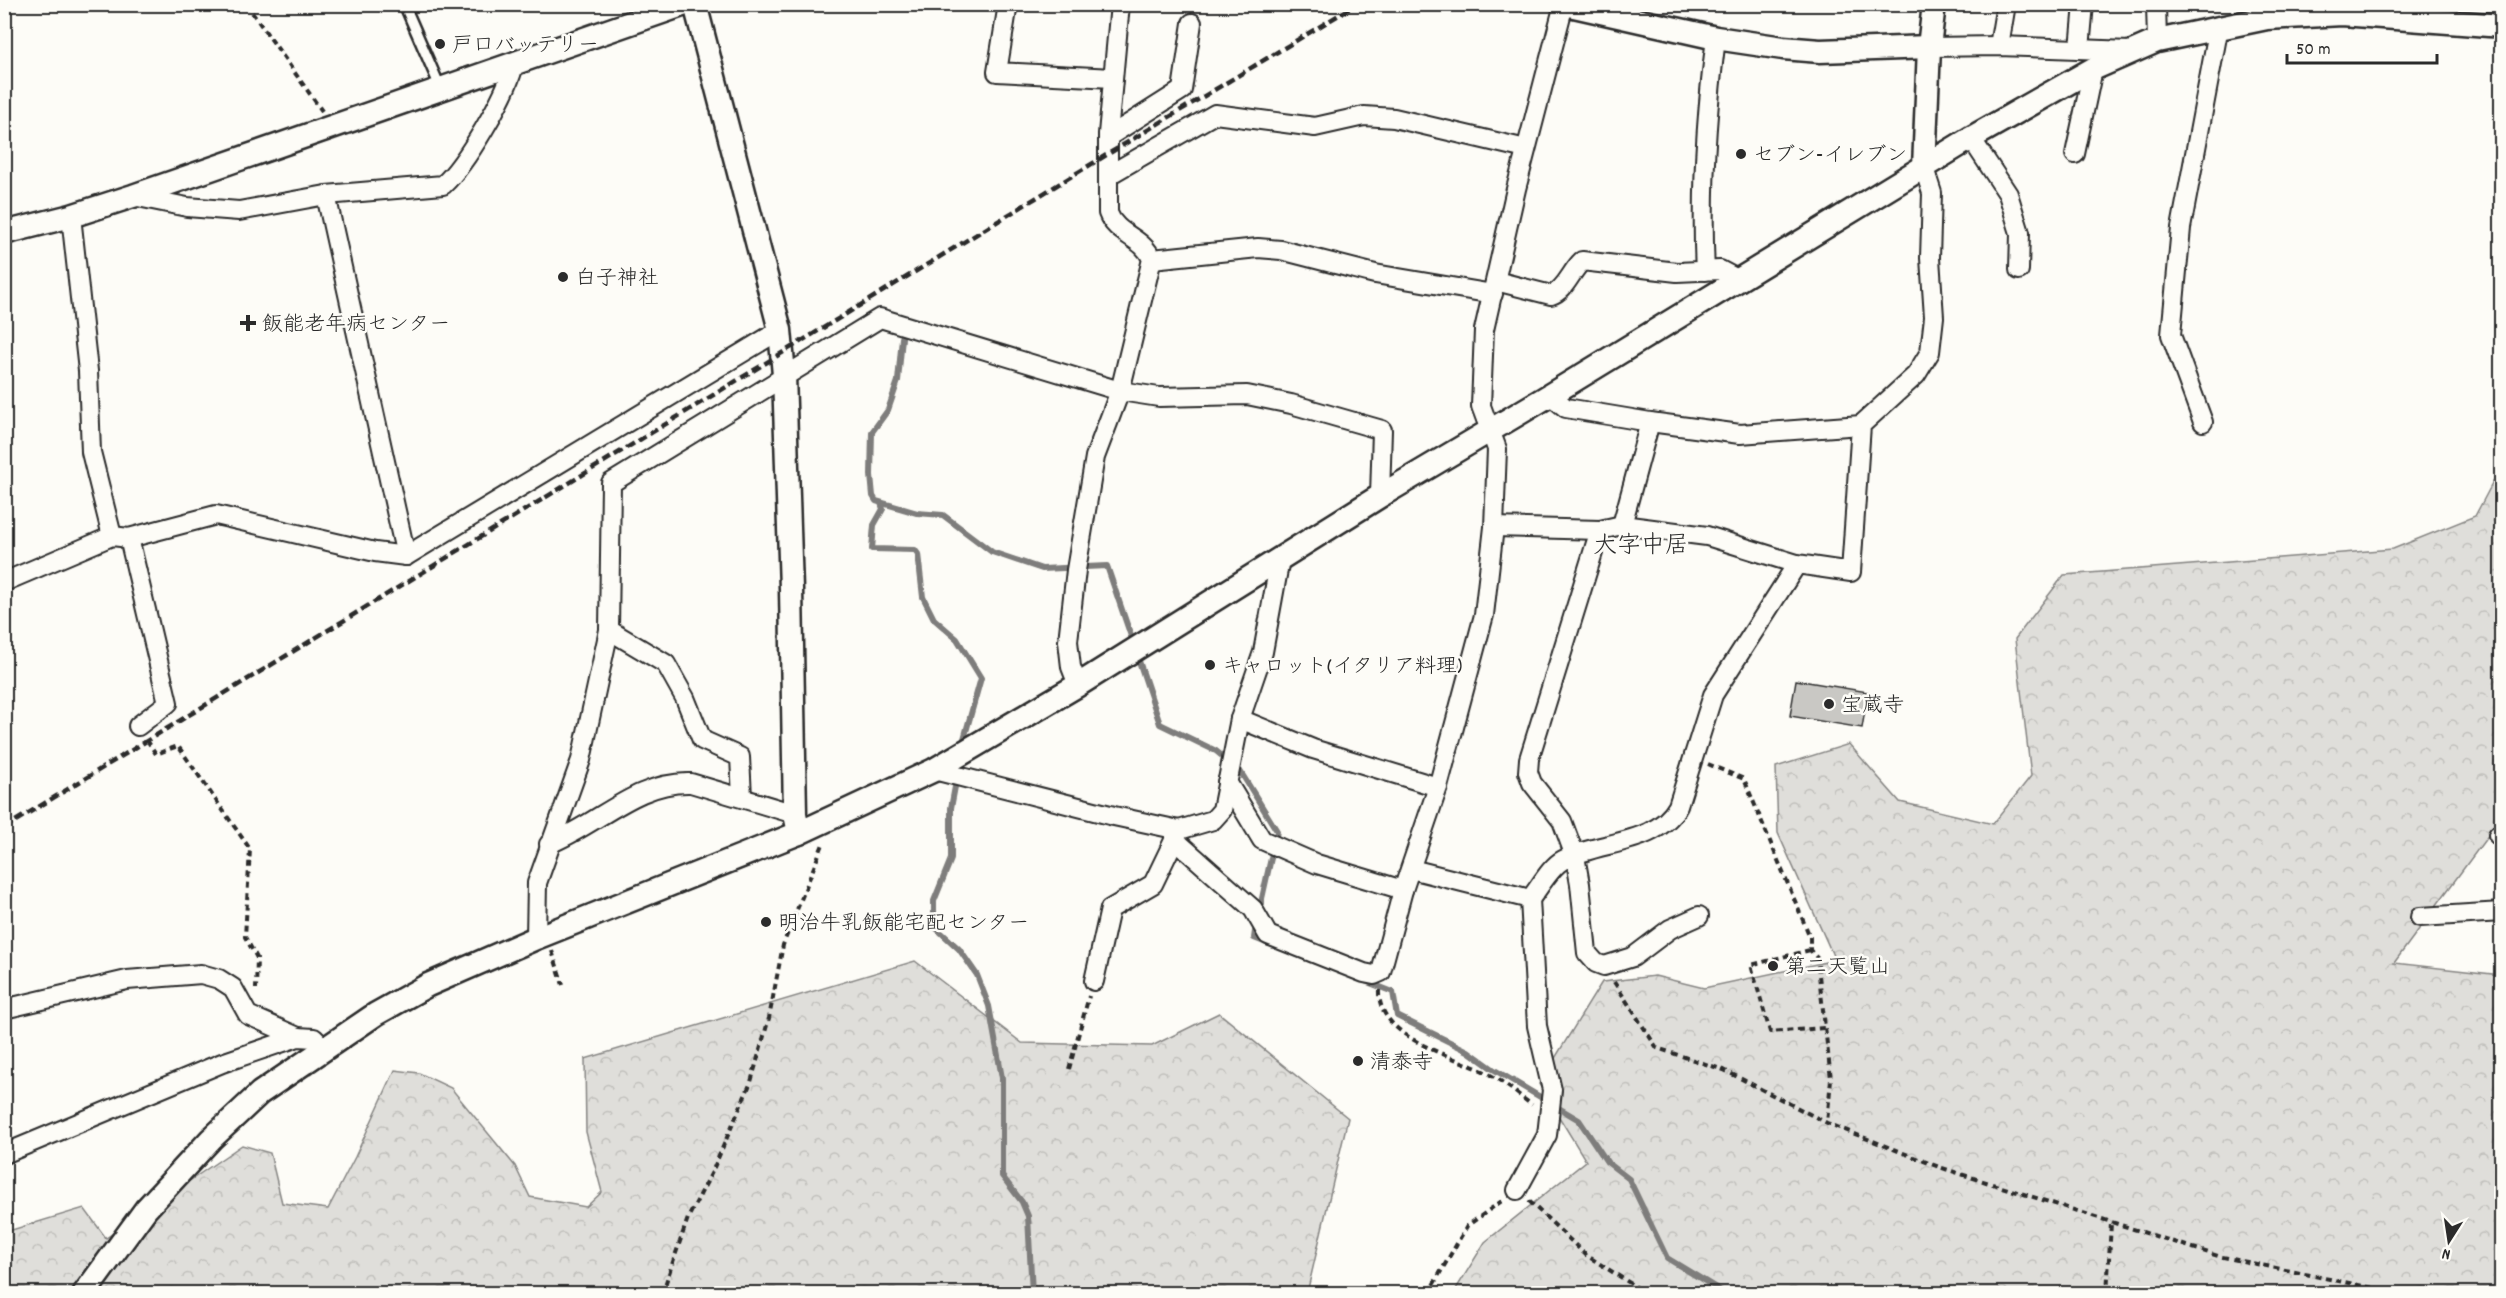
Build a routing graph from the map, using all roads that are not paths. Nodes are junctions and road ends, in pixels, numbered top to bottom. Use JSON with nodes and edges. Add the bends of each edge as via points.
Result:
{"nodes":[{"id":1,"x":404,"y":4,"type":"edge"},
{"id":2,"x":685,"y":4,"type":"edge"},
{"id":3,"x":695,"y":4,"type":"edge"},
{"id":4,"x":1008,"y":4,"type":"edge"},
{"id":5,"x":1120,"y":4,"type":"edge"},
{"id":6,"x":1565,"y":4,"type":"edge"},
{"id":7,"x":1934,"y":4,"type":"edge"},
{"id":8,"x":2006,"y":4,"type":"edge"},
{"id":9,"x":2084,"y":4,"type":"edge"},
{"id":10,"x":2156,"y":4,"type":"edge"},
{"id":11,"x":2406,"y":11,"type":"edge"},
{"id":12,"x":1631,"y":12,"type":"edge"},
{"id":13,"x":1192,"y":23,"type":"dead end"},
{"id":14,"x":2219,"y":26,"type":"junction"},
{"id":15,"x":2502,"y":26,"type":"edge"},
{"id":16,"x":1716,"y":38,"type":"junction"},
{"id":17,"x":2157,"y":41,"type":"junction"},
{"id":18,"x":1999,"y":46,"type":"junction"},
{"id":19,"x":1929,"y":47,"type":"junction"},
{"id":20,"x":2080,"y":49,"type":"junction"},
{"id":21,"x":2130,"y":51,"type":"junction"},
{"id":22,"x":514,"y":65,"type":"junction"},
{"id":23,"x":2093,"y":69,"type":"junction"},
{"id":24,"x":1113,"y":78,"type":"junction"},
{"id":25,"x":441,"y":89,"type":"junction"},
{"id":26,"x":1108,"y":137,"type":"junction"},
{"id":27,"x":1971,"y":138,"type":"junction"},
{"id":28,"x":1526,"y":149,"type":"junction"},
{"id":29,"x":2075,"y":154,"type":"dead end"},
{"id":30,"x":1924,"y":168,"type":"junction"},
{"id":31,"x":1108,"y":175,"type":"junction"},
{"id":32,"x":326,"y":195,"type":"junction"},
{"id":33,"x":134,"y":196,"type":"junction"},
{"id":34,"x":71,"y":216,"type":"junction"},
{"id":35,"x":4,"y":233,"type":"edge"},
{"id":36,"x":1152,"y":259,"type":"junction"},
{"id":37,"x":2019,"y":270,"type":"dead end"},
{"id":38,"x":1705,"y":271,"type":"junction"},
{"id":39,"x":1739,"y":280,"type":"junction"},
{"id":40,"x":1494,"y":288,"type":"junction"},
{"id":41,"x":780,"y":330,"type":"junction"},
{"id":42,"x":784,"y":375,"type":"junction"},
{"id":43,"x":1120,"y":391,"type":"junction"},
{"id":44,"x":1550,"y":395,"type":"junction"},
{"id":45,"x":1650,"y":422,"type":"junction"},
{"id":46,"x":2203,"y":422,"type":"dead end"},
{"id":47,"x":1861,"y":425,"type":"junction"},
{"id":48,"x":1491,"y":430,"type":"junction"},
{"id":49,"x":1380,"y":496,"type":"junction"},
{"id":50,"x":1622,"y":525,"type":"junction"},
{"id":51,"x":1494,"y":527,"type":"junction"},
{"id":52,"x":1600,"y":530,"type":"junction"},
{"id":53,"x":121,"y":537,"type":"junction"},
{"id":54,"x":406,"y":556,"type":"junction"},
{"id":55,"x":1280,"y":559,"type":"junction"},
{"id":56,"x":1797,"y":564,"type":"junction"},
{"id":57,"x":4,"y":582,"type":"edge"},
{"id":58,"x":609,"y":630,"type":"junction"},
{"id":59,"x":1078,"y":685,"type":"junction"},
{"id":60,"x":1240,"y":719,"type":"junction"},
{"id":61,"x":138,"y":726,"type":"dead end"},
{"id":62,"x":934,"y":770,"type":"junction"},
{"id":63,"x":1227,"y":782,"type":"junction"},
{"id":64,"x":1438,"y":787,"type":"junction"},
{"id":65,"x":742,"y":797,"type":"junction"},
{"id":66,"x":804,"y":824,"type":"junction"},
{"id":67,"x":1176,"y":834,"type":"junction"},
{"id":68,"x":549,"y":844,"type":"junction"},
{"id":69,"x":1575,"y":856,"type":"junction"},
{"id":70,"x":1411,"y":869,"type":"junction"},
{"id":71,"x":1403,"y":891,"type":"junction"},
{"id":72,"x":1530,"y":899,"type":"junction"},
{"id":73,"x":2502,"y":912,"type":"edge"},
{"id":74,"x":1699,"y":916,"type":"dead end"},
{"id":75,"x":2420,"y":918,"type":"dead end"},
{"id":76,"x":541,"y":936,"type":"junction"},
{"id":77,"x":1094,"y":981,"type":"road end"},
{"id":78,"x":4,"y":1009,"type":"edge"},
{"id":79,"x":298,"y":1037,"type":"junction"},
{"id":80,"x":324,"y":1048,"type":"junction"},
{"id":81,"x":4,"y":1154,"type":"edge"},
{"id":82,"x":1517,"y":1190,"type":"road end"},
{"id":83,"x":84,"y":1293,"type":"edge"}],
"edges":[{"from":1,"to":25,"type":"lane"},
{"from":2,"to":22,"type":"street"},
{"from":3,"to":41,"type":"street"},
{"from":4,"to":24,"type":"street","via":[[997,72]]},
{"from":5,"to":24,"type":"street"},
{"from":6,"to":12,"type":"street"},
{"from":6,"to":28,"type":"street"},
{"from":7,"to":19,"type":"street"},
{"from":8,"to":18,"type":"street"},
{"from":9,"to":20,"type":"street"},
{"from":10,"to":17,"type":"street"},
{"from":11,"to":14,"type":"street","via":[[2268,18]]},
{"from":11,"to":15,"type":"street"},
{"from":12,"to":16,"type":"street"},
{"from":13,"to":26,"type":"street","via":[[1182,90]]},
{"from":14,"to":17,"type":"street"},
{"from":14,"to":46,"type":"street","via":[[2181,228],[2171,335]]},
{"from":16,"to":19,"type":"street","via":[[1820,51]]},
{"from":16,"to":38,"type":"street","via":[[1704,165]]},
{"from":17,"to":21,"type":"street"},
{"from":18,"to":19,"type":"street"},
{"from":18,"to":20,"type":"street"},
{"from":19,"to":30,"type":"street"},
{"from":20,"to":21,"type":"street"},
{"from":21,"to":23,"type":"street"},
{"from":22,"to":25,"type":"street"},
{"from":22,"to":32,"type":"street","via":[[509,84],[456,173],[443,186]]},
{"from":23,"to":27,"type":"street"},
{"from":23,"to":29,"type":"street"},
{"from":24,"to":26,"type":"street"},
{"from":25,"to":33,"type":"street"},
{"from":26,"to":31,"type":"street"},
{"from":27,"to":30,"type":"street"},
{"from":27,"to":37,"type":"street","via":[[2008,194],[2020,233]]},
{"from":28,"to":31,"type":"street","via":[[1395,118],[1364,116],[1315,127],[1215,114]]},
{"from":28,"to":40,"type":"street"},
{"from":30,"to":39,"type":"street"},
{"from":30,"to":47,"type":"street","via":[[1932,193],[1930,258],[1934,317],[1929,352],[1916,375]]},
{"from":31,"to":36,"type":"street","via":[[1108,213],[1112,224],[1147,247]]},
{"from":32,"to":33,"type":"street","via":[[239,211],[187,207]]},
{"from":32,"to":54,"type":"street"},
{"from":33,"to":34,"type":"street"},
{"from":34,"to":35,"type":"street"},
{"from":34,"to":53,"type":"street","via":[[88,371],[91,452]]},
{"from":36,"to":40,"type":"street","via":[[1258,248],[1281,250],[1375,274]]},
{"from":36,"to":43,"type":"street"},
{"from":38,"to":39,"type":"street","via":[[1720,270]]},
{"from":38,"to":40,"type":"street","via":[[1677,272],[1582,261],[1558,293]]},
{"from":39,"to":44,"type":"street"},
{"from":40,"to":48,"type":"street","via":[[1484,330],[1481,406]]},
{"from":41,"to":42,"type":"street"},
{"from":41,"to":54,"type":"street"},
{"from":42,"to":43,"type":"street","via":[[880,318]]},
{"from":42,"to":58,"type":"street","via":[[611,483]]},
{"from":42,"to":66,"type":"street"},
{"from":43,"to":49,"type":"street","via":[[1159,397],[1247,395],[1382,430]]},
{"from":43,"to":59,"type":"street","via":[[1095,457],[1076,570],[1068,641]]},
{"from":44,"to":45,"type":"street","via":[[1566,408]]},
{"from":44,"to":48,"type":"street"},
{"from":45,"to":47,"type":"street","via":[[1740,434]]},
{"from":45,"to":50,"type":"street"},
{"from":47,"to":56,"type":"street","via":[[1851,572]]},
{"from":48,"to":49,"type":"street"},
{"from":48,"to":51,"type":"street","via":[[1497,448]]},
{"from":49,"to":55,"type":"street"},
{"from":50,"to":52,"type":"street"},
{"from":50,"to":56,"type":"street","via":[[1707,536]]},
{"from":51,"to":52,"type":"street"},
{"from":51,"to":64,"type":"street","via":[[1484,615]]},
{"from":52,"to":69,"type":"street","via":[[1528,772],[1539,794],[1562,820]]},
{"from":53,"to":54,"type":"street","via":[[216,515]]},
{"from":53,"to":57,"type":"street"},
{"from":53,"to":61,"type":"street","via":[[168,703]]},
{"from":55,"to":59,"type":"street"},
{"from":55,"to":60,"type":"street","via":[[1263,652]]},
{"from":56,"to":69,"type":"street","via":[[1713,695],[1678,806],[1666,824]]},
{"from":58,"to":65,"type":"street","via":[[666,664],[702,740],[740,756]]},
{"from":58,"to":68,"type":"street","via":[[581,760]]},
{"from":59,"to":62,"type":"street"},
{"from":60,"to":63,"type":"street"},
{"from":60,"to":64,"type":"street","via":[[1313,749]]},
{"from":62,"to":66,"type":"street"},
{"from":62,"to":67,"type":"street"},
{"from":63,"to":67,"type":"street","via":[[1222,810],[1213,820]]},
{"from":63,"to":71,"type":"street","via":[[1262,840],[1317,864]]},
{"from":64,"to":70,"type":"street"},
{"from":65,"to":66,"type":"street"},
{"from":65,"to":68,"type":"street","via":[[674,782],[640,792],[574,834]]},
{"from":66,"to":76,"type":"street"},
{"from":67,"to":71,"type":"street","via":[[1253,909],[1268,935],[1364,973],[1381,972]]},
{"from":67,"to":77,"type":"street","via":[[1153,884],[1110,909]]},
{"from":68,"to":76,"type":"street","via":[[537,883]]},
{"from":69,"to":72,"type":"street","via":[[1555,867]]},
{"from":69,"to":74,"type":"street","via":[[1587,953],[1596,963],[1604,966],[1633,957],[1670,929]]},
{"from":70,"to":71,"type":"street"},
{"from":70,"to":72,"type":"street"},
{"from":72,"to":82,"type":"street","via":[[1537,1026],[1552,1090],[1547,1135]]},
{"from":73,"to":75,"type":"street"},
{"from":76,"to":80,"type":"street","via":[[428,985]]},
{"from":78,"to":79,"type":"street","via":[[127,980],[201,974],[233,988],[248,1014]]},
{"from":79,"to":80,"type":"street","via":[[314,1038]]},
{"from":79,"to":81,"type":"street","via":[[222,1063]]},
{"from":80,"to":83,"type":"street","via":[[260,1093],[211,1139],[146,1209]]}]}
